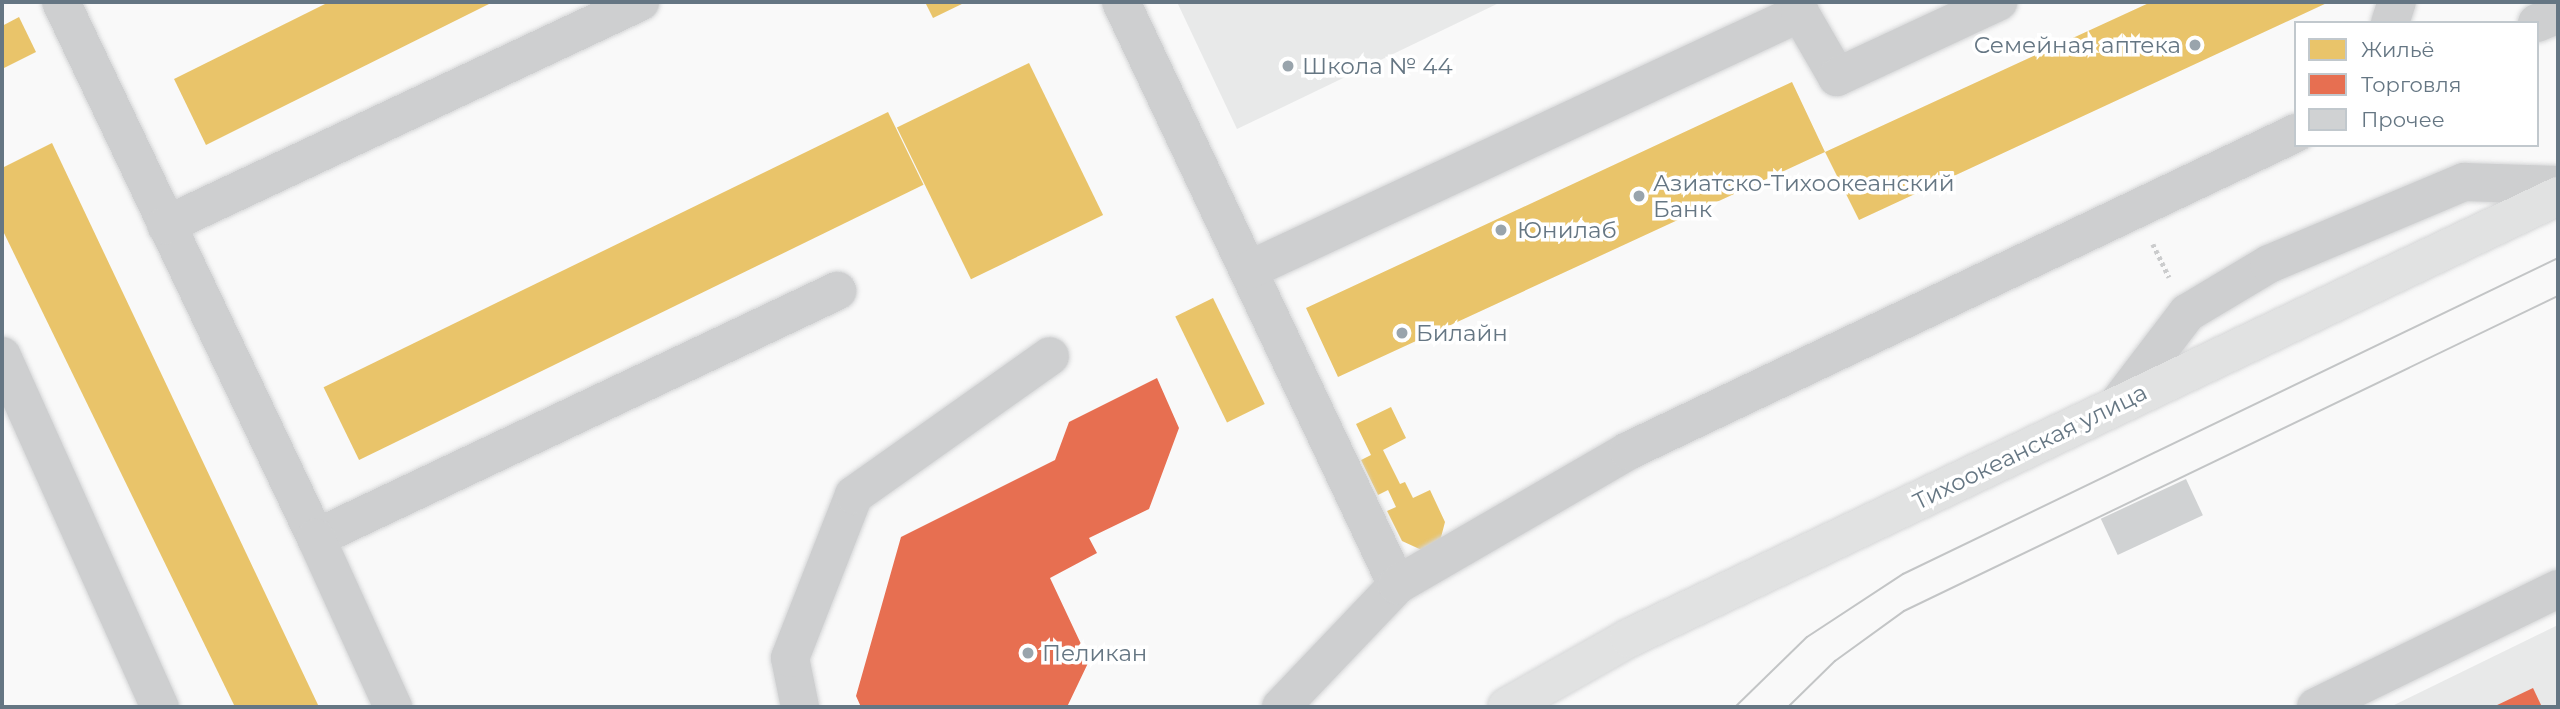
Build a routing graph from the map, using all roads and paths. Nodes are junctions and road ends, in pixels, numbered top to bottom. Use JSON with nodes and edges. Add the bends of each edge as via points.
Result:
{"nodes":[{"id":1,"x":61,"y":2,"type":"edge"},
{"id":2,"x":640,"y":2,"type":"edge"},
{"id":3,"x":1121,"y":2,"type":"edge"},
{"id":4,"x":1998,"y":2,"type":"edge"},
{"id":5,"x":2397,"y":2,"type":"edge"},
{"id":6,"x":2558,"y":14,"type":"edge"},
{"id":7,"x":2391,"y":21,"type":"edge"},
{"id":8,"x":2539,"y":22,"type":"edge"},
{"id":9,"x":2294,"y":134,"type":"edge"},
{"id":10,"x":2558,"y":185,"type":"edge"},
{"id":11,"x":2558,"y":197,"type":"edge"},
{"id":12,"x":2135,"y":206,"type":"junction"},
{"id":13,"x":166,"y":225,"type":"junction"},
{"id":14,"x":1251,"y":269,"type":"junction"},
{"id":15,"x":837,"y":291,"type":"dead end"},
{"id":16,"x":2176,"y":291,"type":"dead end"},
{"id":17,"x":2,"y":356,"type":"edge"},
{"id":18,"x":1050,"y":356,"type":"dead end"},
{"id":19,"x":2117,"y":405,"type":"junction"},
{"id":20,"x":316,"y":538,"type":"junction"},
{"id":21,"x":1397,"y":585,"type":"junction"},
{"id":22,"x":2558,"y":589,"type":"edge"},
{"id":23,"x":160,"y":707,"type":"edge"},
{"id":24,"x":393,"y":707,"type":"edge"},
{"id":25,"x":800,"y":707,"type":"edge"},
{"id":26,"x":1281,"y":707,"type":"edge"},
{"id":27,"x":1507,"y":707,"type":"edge"},
{"id":28,"x":2316,"y":707,"type":"edge"}],
"edges":[{"from":1,"to":13,"type":"street"},
{"from":2,"to":13,"type":"street"},
{"from":3,"to":14,"type":"street"},
{"from":4,"to":14,"type":"street","via":[[1836,76],[1800,13]]},
{"from":5,"to":7,"type":"street"},
{"from":6,"to":8,"type":"street"},
{"from":9,"to":12,"type":"street"},
{"from":10,"to":19,"type":"street","via":[[2464,182],[2269,264],[2187,313]]},
{"from":11,"to":19,"type":"main road","name":"Тихоокеанская улица"},
{"from":12,"to":16,"type":"path"},
{"from":12,"to":21,"type":"street","via":[[1628,451]]},
{"from":13,"to":20,"type":"street"},
{"from":14,"to":21,"type":"street"},
{"from":15,"to":20,"type":"street"},
{"from":17,"to":23,"type":"street"},
{"from":18,"to":25,"type":"street","via":[[854,495],[790,658]]},
{"from":19,"to":27,"type":"main road","name":"Тихоокеанская улица","via":[[1629,638]]},
{"from":20,"to":24,"type":"street"},
{"from":21,"to":26,"type":"street"},
{"from":22,"to":28,"type":"street"}]}
